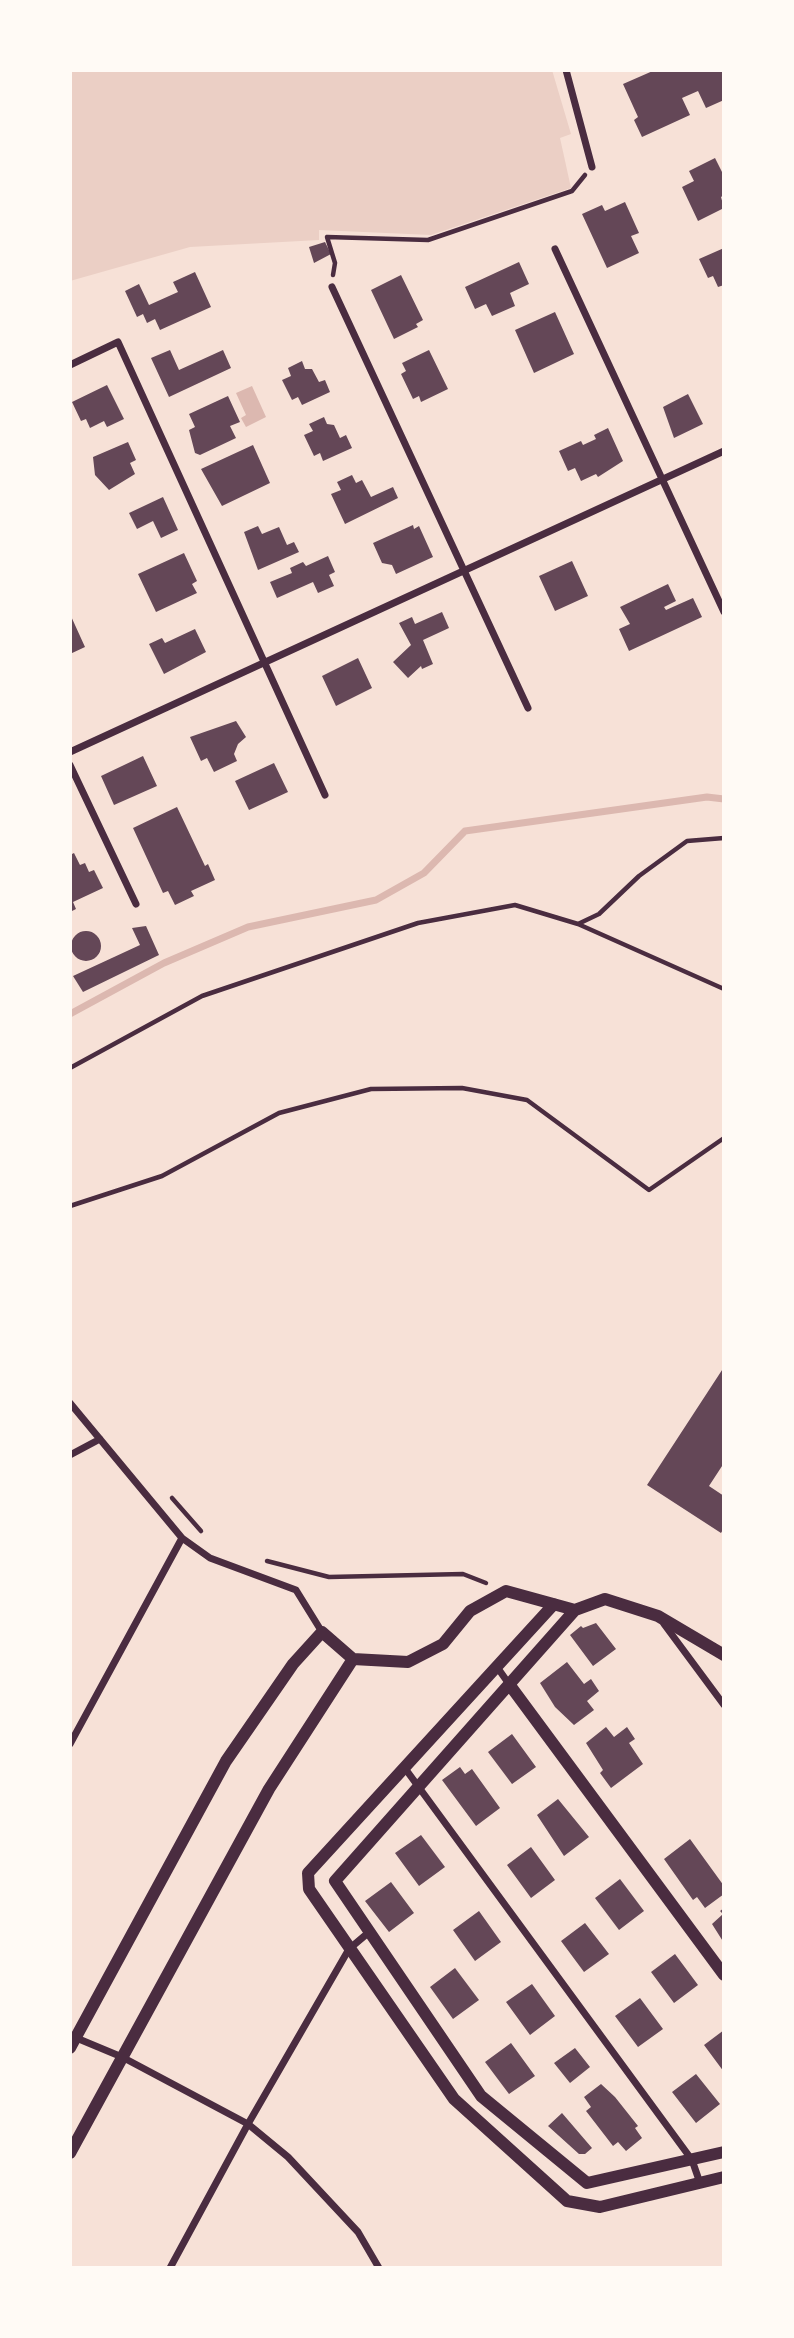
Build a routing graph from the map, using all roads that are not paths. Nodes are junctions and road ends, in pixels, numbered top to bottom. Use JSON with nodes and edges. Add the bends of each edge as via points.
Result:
{"nodes":[{"id":1,"x":566,"y":70,"type":"edge"},
{"id":2,"x":592,"y":167,"type":"road end"},
{"id":3,"x":555,"y":249,"type":"dead end"},
{"id":4,"x":332,"y":287,"type":"road end"},
{"id":5,"x":70,"y":365,"type":"edge"},
{"id":6,"x":724,"y":451,"type":"edge"},
{"id":7,"x":662,"y":479,"type":"junction"},
{"id":8,"x":463,"y":571,"type":"junction"},
{"id":9,"x":724,"y":612,"type":"edge"},
{"id":10,"x":263,"y":663,"type":"junction"},
{"id":11,"x":528,"y":708,"type":"dead end"},
{"id":12,"x":70,"y":752,"type":"edge"},
{"id":13,"x":70,"y":765,"type":"edge"},
{"id":14,"x":325,"y":795,"type":"dead end"},
{"id":15,"x":136,"y":904,"type":"dead end"},
{"id":16,"x":70,"y":1403,"type":"edge"},
{"id":17,"x":100,"y":1439,"type":"junction"},
{"id":18,"x":70,"y":1455,"type":"edge"},
{"id":19,"x":182,"y":1538,"type":"junction"},
{"id":20,"x":554,"y":1604,"type":"junction"},
{"id":21,"x":575,"y":1610,"type":"junction"},
{"id":22,"x":658,"y":1616,"type":"junction"},
{"id":23,"x":322,"y":1632,"type":"junction"},
{"id":24,"x":724,"y":1655,"type":"edge"},
{"id":25,"x":353,"y":1659,"type":"junction"},
{"id":26,"x":496,"y":1667,"type":"junction"},
{"id":27,"x":509,"y":1685,"type":"junction"},
{"id":28,"x":724,"y":1704,"type":"edge"},
{"id":29,"x":70,"y":1744,"type":"edge"},
{"id":30,"x":404,"y":1767,"type":"junction"},
{"id":31,"x":417,"y":1787,"type":"junction"},
{"id":32,"x":368,"y":1933,"type":"junction"},
{"id":33,"x":349,"y":1949,"type":"junction"},
{"id":34,"x":724,"y":1975,"type":"edge"},
{"id":35,"x":72,"y":2041,"type":"edge"},
{"id":36,"x":122,"y":2057,"type":"junction"},
{"id":37,"x":248,"y":2124,"type":"junction"},
{"id":38,"x":724,"y":2152,"type":"edge"},
{"id":39,"x":70,"y":2153,"type":"edge"},
{"id":40,"x":692,"y":2161,"type":"junction"},
{"id":41,"x":724,"y":2177,"type":"edge"},
{"id":42,"x":700,"y":2183,"type":"junction"},
{"id":43,"x":170,"y":2268,"type":"edge"},
{"id":44,"x":379,"y":2268,"type":"edge"}],
"edges":[{"from":1,"to":2,"type":"street"},
{"from":3,"to":7,"type":"street"},
{"from":4,"to":8,"type":"street"},
{"from":5,"to":10,"type":"street","via":[[118,342]]},
{"from":6,"to":7,"type":"street"},
{"from":7,"to":8,"type":"street"},
{"from":7,"to":9,"type":"street"},
{"from":8,"to":10,"type":"street"},
{"from":8,"to":11,"type":"street"},
{"from":10,"to":12,"type":"street"},
{"from":10,"to":14,"type":"street"},
{"from":13,"to":15,"type":"street"},
{"from":16,"to":17,"type":"street"},
{"from":17,"to":18,"type":"street"},
{"from":17,"to":19,"type":"street"},
{"from":19,"to":23,"type":"street","via":[[210,1558],[296,1590]]},
{"from":19,"to":29,"type":"street"},
{"from":20,"to":21,"type":"street"},
{"from":20,"to":25,"type":"street","via":[[506,1591],[470,1611],[443,1644],[408,1662]]},
{"from":20,"to":26,"type":"street"},
{"from":21,"to":22,"type":"street","via":[[605,1599]]},
{"from":21,"to":27,"type":"street"},
{"from":22,"to":24,"type":"street"},
{"from":22,"to":28,"type":"street"},
{"from":23,"to":25,"type":"street"},
{"from":23,"to":35,"type":"street","via":[[293,1664],[226,1761]]},
{"from":25,"to":36,"type":"street","via":[[269,1789]]},
{"from":26,"to":27,"type":"street"},
{"from":26,"to":30,"type":"street"},
{"from":27,"to":31,"type":"street"},
{"from":27,"to":34,"type":"street"},
{"from":30,"to":31,"type":"street"},
{"from":30,"to":33,"type":"street","via":[[308,1872],[309,1889]]},
{"from":31,"to":32,"type":"street","via":[[335,1881]]},
{"from":31,"to":40,"type":"street"},
{"from":32,"to":33,"type":"street"},
{"from":32,"to":40,"type":"street","via":[[481,2096],[587,2183]]},
{"from":33,"to":37,"type":"street"},
{"from":33,"to":42,"type":"street","via":[[454,2099],[567,2201],[600,2207]]},
{"from":35,"to":36,"type":"street"},
{"from":36,"to":37,"type":"street"},
{"from":36,"to":39,"type":"street"},
{"from":37,"to":43,"type":"street"},
{"from":37,"to":44,"type":"street","via":[[288,2157],[358,2232]]},
{"from":38,"to":40,"type":"street"},
{"from":40,"to":42,"type":"street"},
{"from":41,"to":42,"type":"street"}]}
